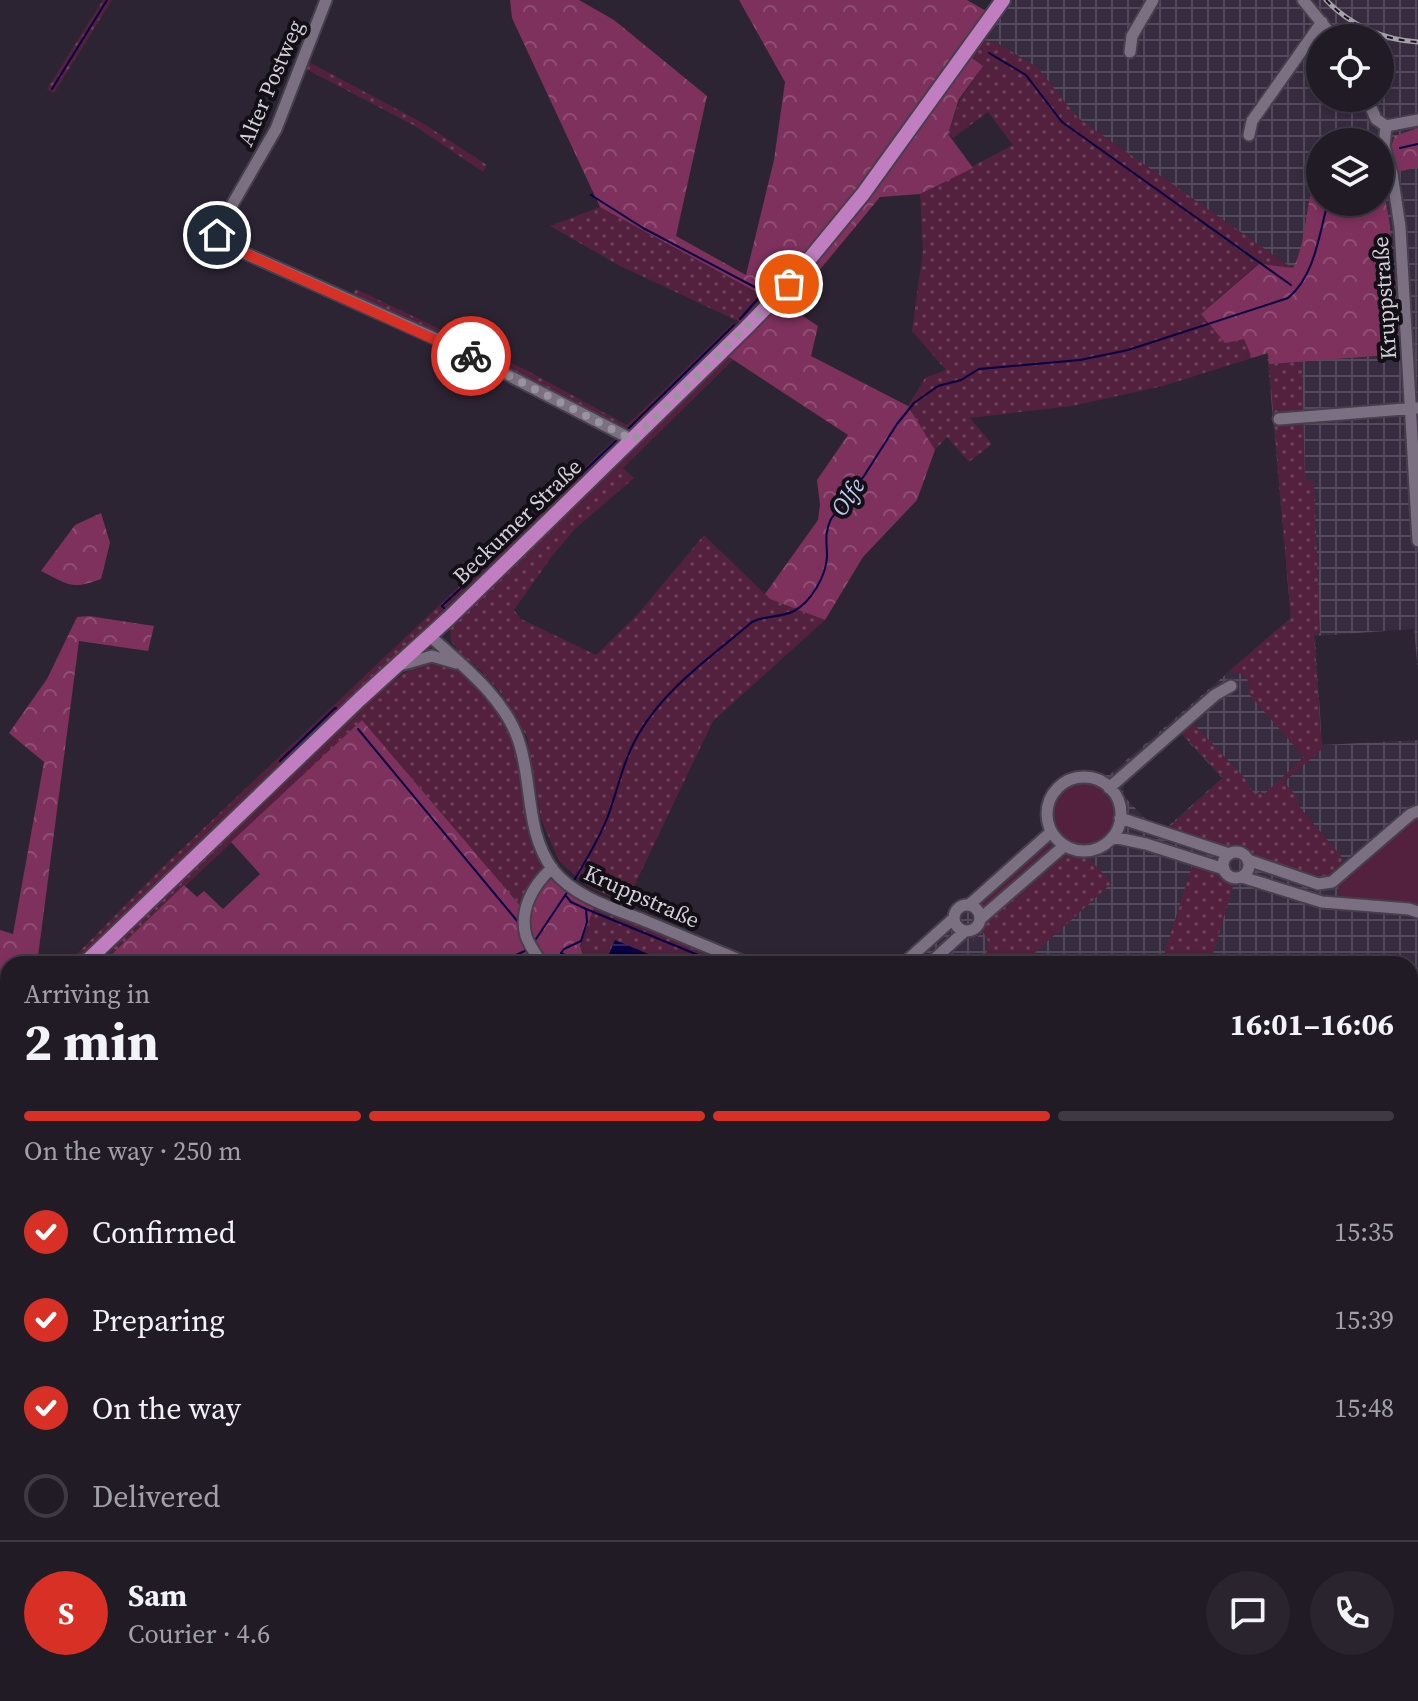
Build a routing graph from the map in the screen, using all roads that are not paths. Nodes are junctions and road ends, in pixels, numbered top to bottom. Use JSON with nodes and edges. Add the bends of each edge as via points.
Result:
{"nodes":[{"id":1,"x":326,"y":0,"type":"edge"},
{"id":2,"x":1003,"y":0,"type":"edge"},
{"id":3,"x":1153,"y":0,"type":"edge"},
{"id":4,"x":1303,"y":0,"type":"edge"},
{"id":5,"x":1322,"y":22,"type":"joint"},
{"id":6,"x":1130,"y":52,"type":"dead end"},
{"id":7,"x":1373,"y":112,"type":"edge"},
{"id":8,"x":1418,"y":120,"type":"edge"},
{"id":9,"x":1386,"y":126,"type":"junction"},
{"id":10,"x":1249,"y":135,"type":"dead end"},
{"id":11,"x":1415,"y":408,"type":"edge"},
{"id":12,"x":1279,"y":419,"type":"dead end"},
{"id":13,"x":633,"y":440,"type":"junction"},
{"id":14,"x":1418,"y":541,"type":"edge"},
{"id":15,"x":430,"y":636,"type":"junction"},
{"id":16,"x":461,"y":665,"type":"junction"},
{"id":17,"x":395,"y":667,"type":"junction"},
{"id":18,"x":1231,"y":686,"type":"dead end"},
{"id":19,"x":1109,"y":788,"type":"junction"},
{"id":20,"x":1418,"y":811,"type":"edge"},
{"id":21,"x":1120,"y":818,"type":"junction"},
{"id":22,"x":1051,"y":832,"type":"junction"},
{"id":23,"x":1113,"y":837,"type":"junction"},
{"id":24,"x":1064,"y":846,"type":"junction"},
{"id":25,"x":1229,"y":854,"type":"junction"},
{"id":26,"x":1248,"y":860,"type":"junction"},
{"id":27,"x":552,"y":868,"type":"junction"},
{"id":28,"x":1224,"y":869,"type":"junction"},
{"id":29,"x":1242,"y":877,"type":"junction"},
{"id":30,"x":1332,"y":882,"type":"junction"},
{"id":31,"x":1340,"y":904,"type":"junction"},
{"id":32,"x":969,"y":905,"type":"junction"},
{"id":33,"x":1418,"y":912,"type":"edge"},
{"id":34,"x":954,"y":918,"type":"junction"},
{"id":35,"x":980,"y":919,"type":"junction"},
{"id":36,"x":965,"y":931,"type":"junction"},
{"id":37,"x":92,"y":956,"type":"edge"},
{"id":38,"x":538,"y":956,"type":"edge"},
{"id":39,"x":730,"y":956,"type":"edge"},
{"id":40,"x":912,"y":956,"type":"edge"},
{"id":41,"x":938,"y":956,"type":"edge"}],
"edges":[{"from":1,"to":13,"type":"street","name":"Alter Postweg","via":[[276,129],[217,231],[220,242],[452,346]]},
{"from":2,"to":13,"type":"main road","name":"Beckumer Straße","via":[[872,182],[789,284]]},
{"from":3,"to":6,"type":"street","via":[[1132,36]]},
{"from":4,"to":5,"type":"street"},
{"from":5,"to":10,"type":"street","via":[[1252,121]]},
{"from":7,"to":9,"type":"street","name":"Kruppstraße"},
{"from":8,"to":9,"type":"street"},
{"from":9,"to":11,"type":"street","name":"Kruppstraße","via":[[1384,146],[1400,227]]},
{"from":11,"to":12,"type":"street"},
{"from":11,"to":14,"type":"street","name":"Kruppstraße"},
{"from":13,"to":15,"type":"main road","name":"Beckumer Straße"},
{"from":15,"to":16,"type":"street","name":"Kruppstraße"},
{"from":15,"to":17,"type":"main road","name":"Beckumer Straße"},
{"from":16,"to":17,"type":"street","via":[[432,656]]},
{"from":16,"to":27,"type":"street","name":"Kruppstraße","via":[[507,716],[519,741],[532,822]]},
{"from":17,"to":37,"type":"main road","name":"Beckumer Straße"},
{"from":18,"to":19,"type":"street"},
{"from":19,"to":21,"type":"street","via":[[1120,805]]},
{"from":19,"to":22,"type":"street","via":[[1084,777],[1058,787],[1048,805]]},
{"from":20,"to":30,"type":"street"},
{"from":21,"to":23,"type":"street"},
{"from":21,"to":25,"type":"street"},
{"from":22,"to":24,"type":"street"},
{"from":22,"to":32,"type":"street"},
{"from":23,"to":24,"type":"street","via":[[1089,851]]},
{"from":23,"to":28,"type":"street"},
{"from":24,"to":35,"type":"street"},
{"from":25,"to":26,"type":"street","via":[[1240,852]]},
{"from":25,"to":28,"type":"street"},
{"from":26,"to":29,"type":"street"},
{"from":26,"to":30,"type":"street","via":[[1318,884]]},
{"from":27,"to":38,"type":"street","via":[[526,906],[526,938]]},
{"from":27,"to":39,"type":"street","name":"Kruppstraße","via":[[578,892]]},
{"from":28,"to":29,"type":"street","via":[[1234,878]]},
{"from":29,"to":31,"type":"street"},
{"from":30,"to":31,"type":"street","via":[[1332,894]]},
{"from":31,"to":33,"type":"street"},
{"from":32,"to":34,"type":"street","via":[[960,907]]},
{"from":32,"to":35,"type":"street"},
{"from":34,"to":36,"type":"street"},
{"from":34,"to":40,"type":"street"},
{"from":35,"to":36,"type":"street","via":[[974,929]]},
{"from":36,"to":41,"type":"street"}]}
